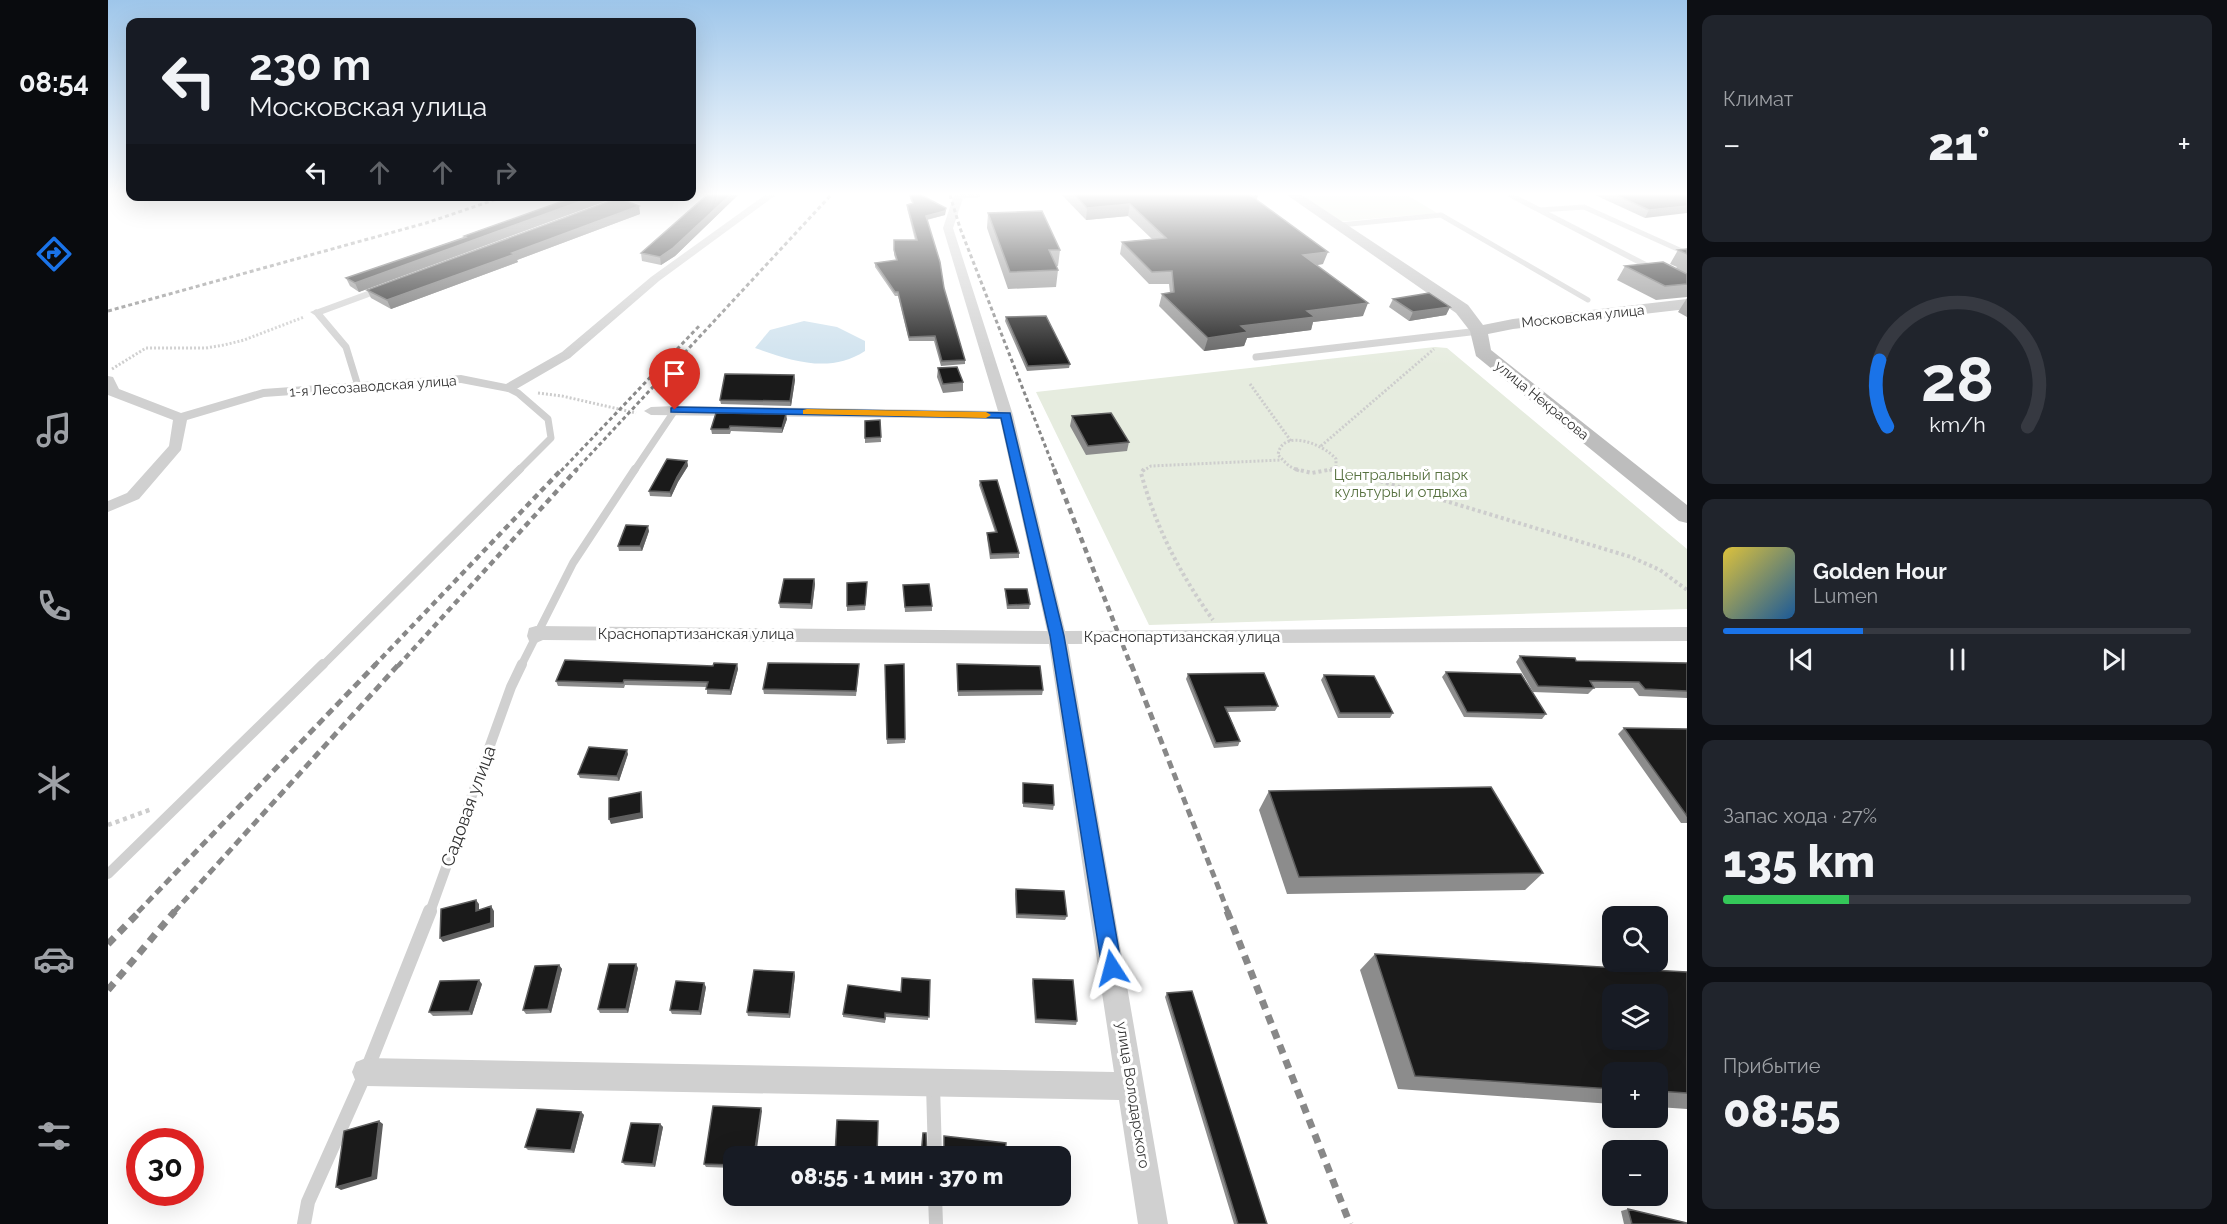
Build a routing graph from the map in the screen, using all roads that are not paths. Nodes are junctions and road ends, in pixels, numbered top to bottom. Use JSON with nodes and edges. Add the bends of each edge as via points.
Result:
{"nodes":[{"id":1,"x":692,"y":252,"type":"edge"},
{"id":2,"x":955,"y":252,"type":"edge"},
{"id":3,"x":1379,"y":252,"type":"edge"},
{"id":4,"x":1506,"y":252,"type":"edge"},
{"id":5,"x":1620,"y":252,"type":"edge"},
{"id":6,"x":403,"y":281,"type":"edge"},
{"id":7,"x":1687,"y":287,"type":"edge"},
{"id":8,"x":1588,"y":300,"type":"dead end"},
{"id":9,"x":1687,"y":304,"type":"edge"},
{"id":10,"x":1462,"y":309,"type":"junction"},
{"id":11,"x":316,"y":312,"type":"joint"},
{"id":12,"x":1512,"y":324,"type":"junction"},
{"id":13,"x":1479,"y":331,"type":"junction"},
{"id":14,"x":1256,"y":357,"type":"dead end"},
{"id":15,"x":108,"y":380,"type":"edge"},
{"id":16,"x":358,"y":386,"type":"junction"},
{"id":17,"x":513,"y":390,"type":"junction"},
{"id":18,"x":675,"y":410,"type":"junction"},
{"id":19,"x":651,"y":411,"type":"road end"},
{"id":20,"x":1006,"y":415,"type":"junction"},
{"id":21,"x":180,"y":418,"type":"junction"},
{"id":22,"x":108,"y":507,"type":"edge"},
{"id":23,"x":1687,"y":516,"type":"edge"},
{"id":24,"x":536,"y":634,"type":"junction"},
{"id":25,"x":1687,"y":634,"type":"edge"},
{"id":26,"x":1057,"y":636,"type":"junction"},
{"id":27,"x":108,"y":874,"type":"edge"},
{"id":28,"x":366,"y":1072,"type":"junction"},
{"id":29,"x":933,"y":1082,"type":"junction"},
{"id":30,"x":1132,"y":1086,"type":"junction"},
{"id":31,"x":935,"y":1146,"type":"edge"},
{"id":32,"x":935,"y":1206,"type":"edge"},
{"id":33,"x":304,"y":1224,"type":"edge"},
{"id":34,"x":936,"y":1224,"type":"edge"},
{"id":35,"x":1153,"y":1224,"type":"edge"}],
"edges":[{"from":1,"to":17,"type":"street","via":[[566,355]]},
{"from":2,"to":20,"type":"street","name":"улица Володарского"},
{"from":3,"to":10,"type":"main road","name":"улица Некрасова"},
{"from":4,"to":8,"type":"lane"},
{"from":5,"to":7,"type":"street"},
{"from":6,"to":11,"type":"street"},
{"from":9,"to":12,"type":"main road","name":"Московская улица"},
{"from":10,"to":12,"type":"main road"},
{"from":10,"to":13,"type":"main road","name":"улица Некрасова"},
{"from":11,"to":16,"type":"lane","via":[[346,347]]},
{"from":12,"to":13,"type":"main road","name":"Московская улица"},
{"from":13,"to":14,"type":"lane"},
{"from":13,"to":23,"type":"main road","name":"улица Некрасова","via":[[1482,352]]},
{"from":15,"to":21,"type":"street","via":[[113,392]]},
{"from":16,"to":17,"type":"street","name":"1-я Лесозаводская улица","via":[[461,379]]},
{"from":16,"to":21,"type":"street","name":"1-я Лесозаводская улица","via":[[262,393]]},
{"from":17,"to":27,"type":"lane","via":[[548,419],[551,438]]},
{"from":18,"to":19,"type":"street"},
{"from":18,"to":20,"type":"street"},
{"from":18,"to":24,"type":"lane","name":"Садовая улица","via":[[573,563]]},
{"from":20,"to":26,"type":"street","name":"улица Володарского"},
{"from":21,"to":22,"type":"street","via":[[176,447],[133,496]]},
{"from":24,"to":26,"type":"street","name":"Краснопартизанская улица"},
{"from":24,"to":28,"type":"lane","name":"Садовая улица","via":[[511,687],[422,934]]},
{"from":25,"to":26,"type":"street","name":"Краснопартизанская улица"},
{"from":26,"to":30,"type":"street","name":"улица Володарского"},
{"from":28,"to":29,"type":"street"},
{"from":28,"to":33,"type":"lane","name":"Садовая улица","via":[[308,1202]]},
{"from":29,"to":30,"type":"street"},
{"from":29,"to":31,"type":"lane"},
{"from":30,"to":35,"type":"street","name":"улица Володарского"},
{"from":32,"to":34,"type":"lane"}]}
